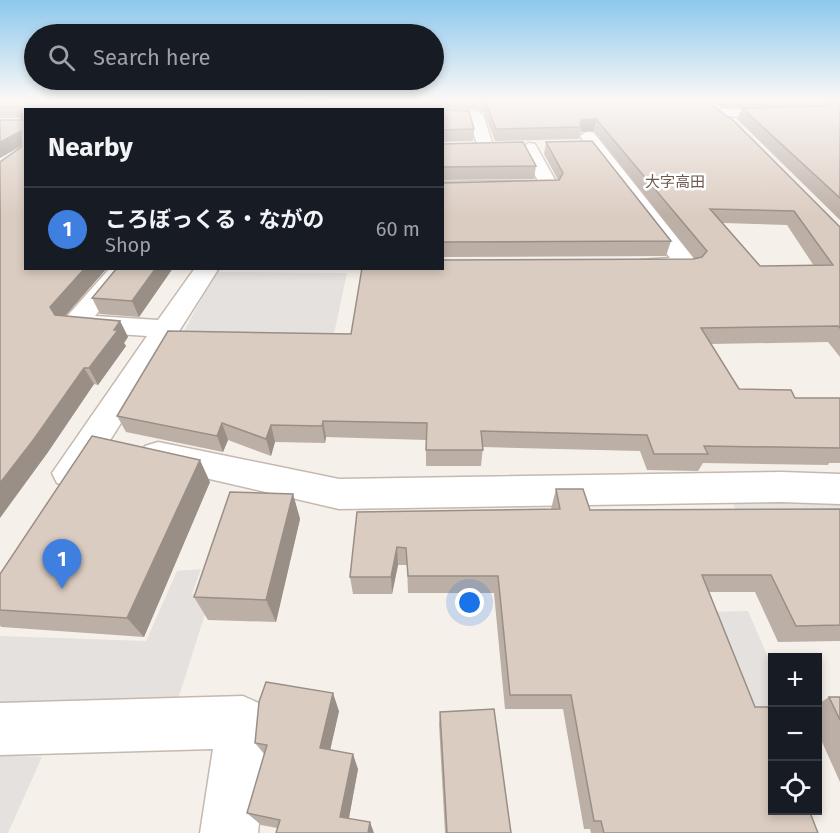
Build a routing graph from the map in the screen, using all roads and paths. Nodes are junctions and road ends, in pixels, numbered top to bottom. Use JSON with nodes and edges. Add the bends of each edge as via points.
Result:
{"nodes":[{"id":1,"x":483,"y":138,"type":"edge"},
{"id":2,"x":585,"y":143,"type":"edge"},
{"id":3,"x":551,"y":147,"type":"edge"},
{"id":4,"x":464,"y":148,"type":"edge"},
{"id":5,"x":486,"y":148,"type":"junction"},
{"id":6,"x":529,"y":148,"type":"junction"},
{"id":7,"x":444,"y":188,"type":"edge"},
{"id":8,"x":631,"y":265,"type":"edge"},
{"id":9,"x":121,"y":270,"type":"edge"},
{"id":10,"x":206,"y":270,"type":"edge"},
{"id":11,"x":167,"y":329,"type":"junction"},
{"id":12,"x":92,"y":440,"type":"junction"},
{"id":13,"x":840,"y":489,"type":"edge"},
{"id":14,"x":56,"y":494,"type":"edge"},
{"id":15,"x":0,"y":729,"type":"edge"},
{"id":16,"x":230,"y":833,"type":"edge"}],
"edges":[{"from":1,"to":5,"type":"street"},
{"from":2,"to":8,"type":"street","via":[[687,265]]},
{"from":3,"to":6,"type":"street"},
{"from":4,"to":5,"type":"street"},
{"from":5,"to":6,"type":"street"},
{"from":6,"to":7,"type":"street","via":[[550,187]]},
{"from":9,"to":11,"type":"street","via":[[75,323]]},
{"from":10,"to":11,"type":"street"},
{"from":11,"to":12,"type":"street"},
{"from":12,"to":13,"type":"street","via":[[339,494]]},
{"from":12,"to":14,"type":"street"},
{"from":15,"to":16,"type":"street","via":[[243,722]]}]}
